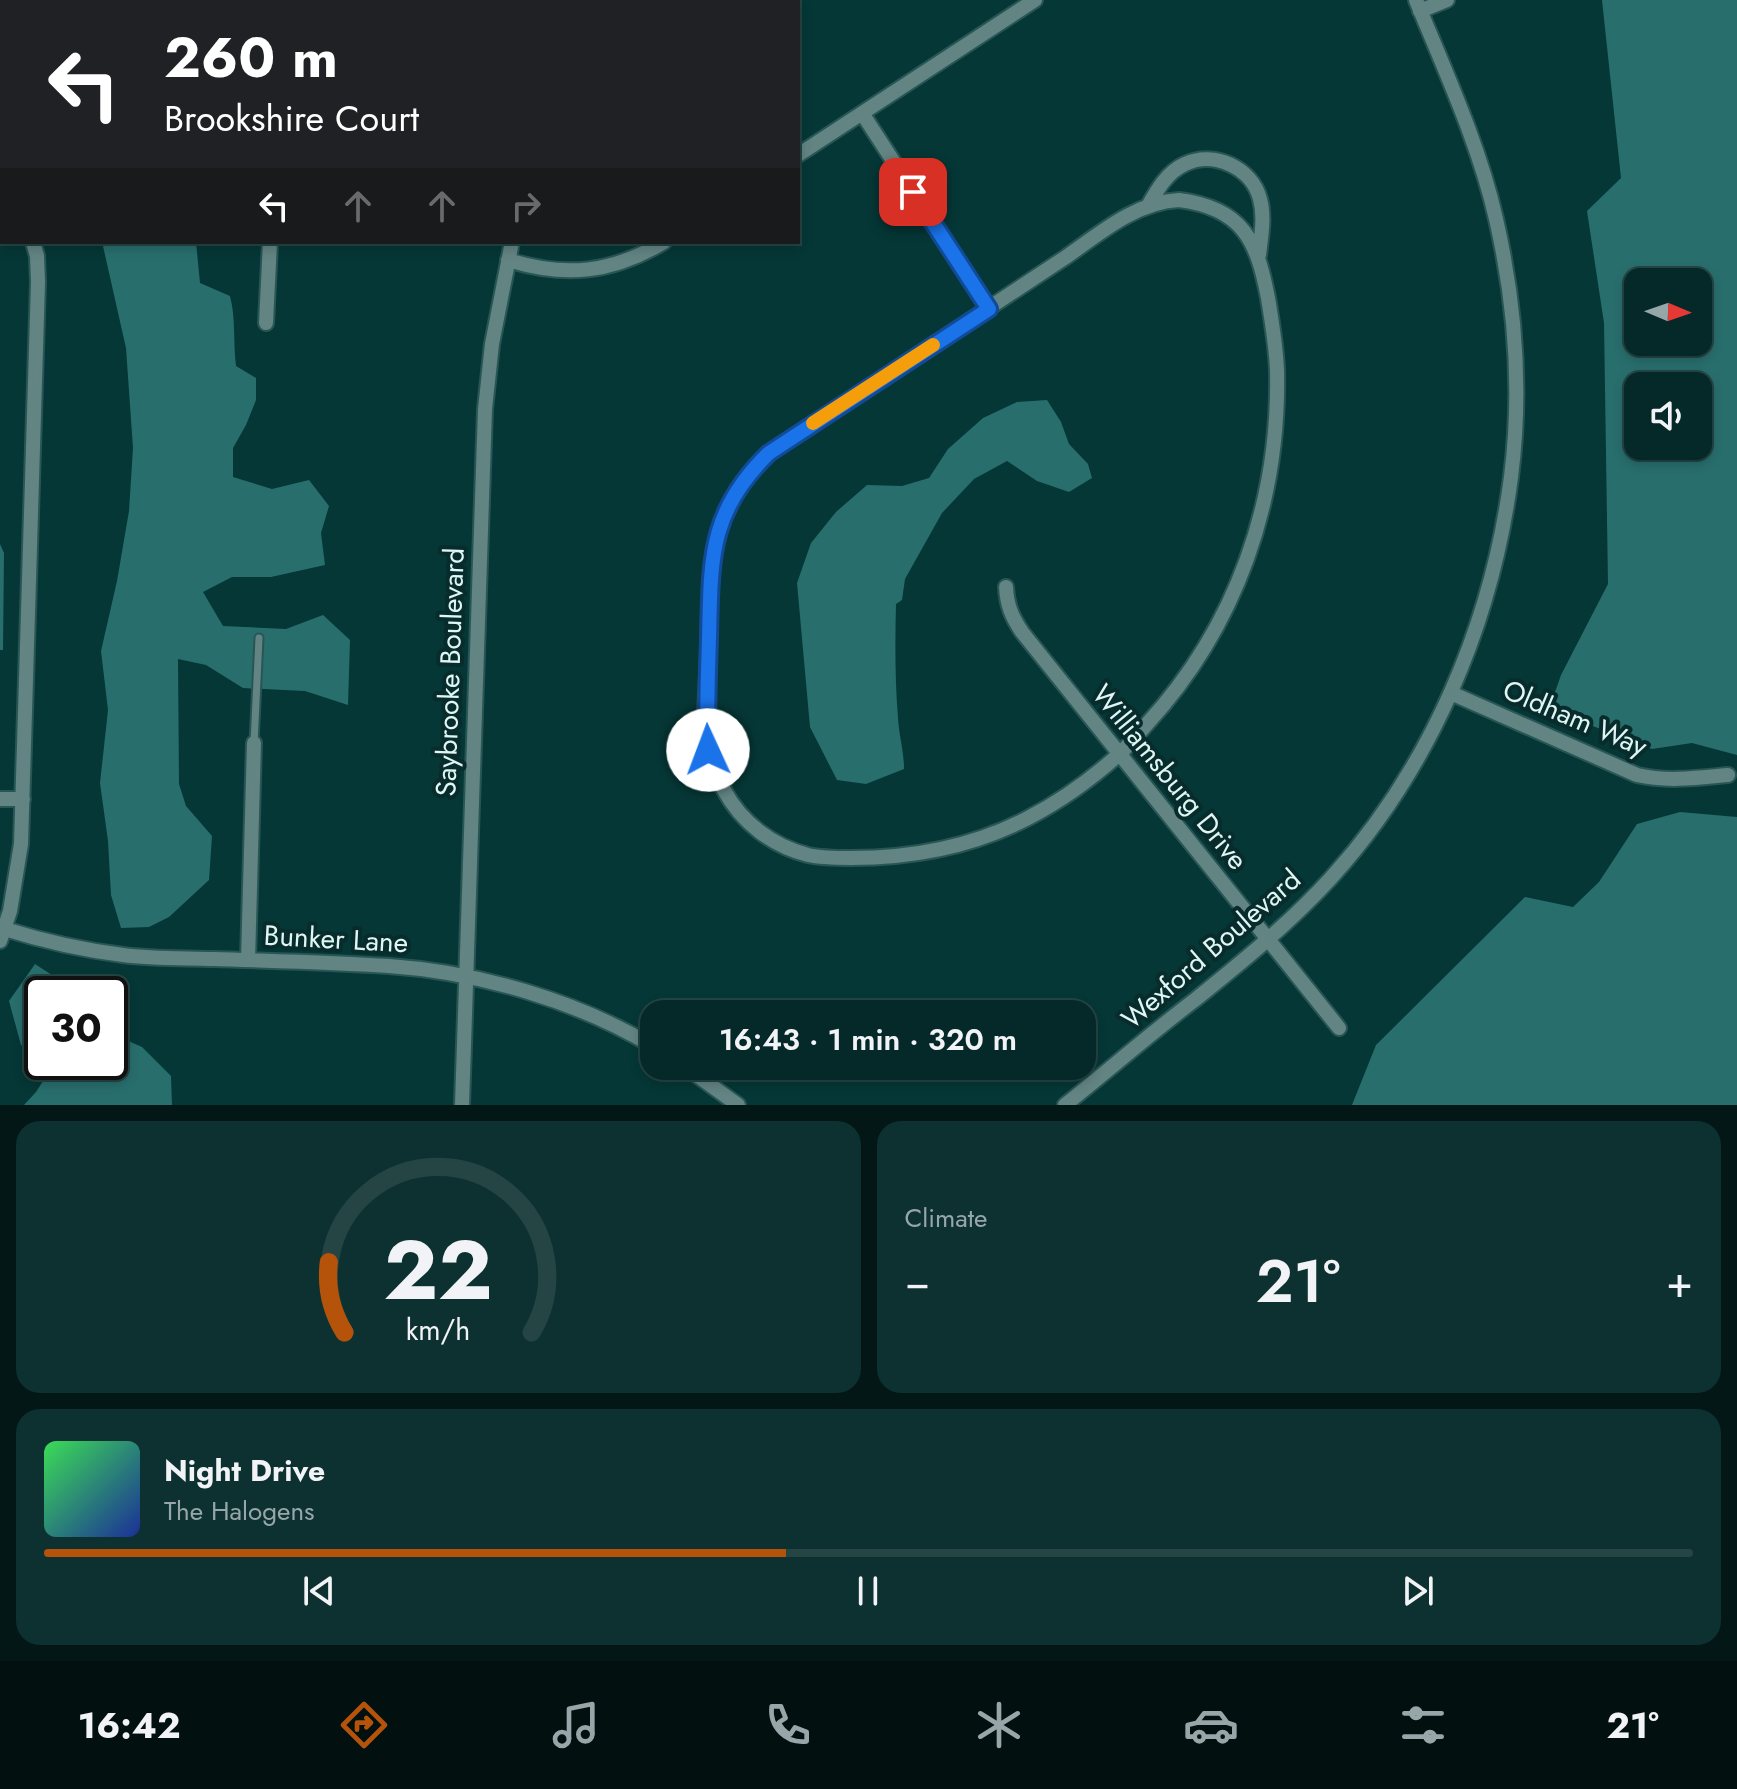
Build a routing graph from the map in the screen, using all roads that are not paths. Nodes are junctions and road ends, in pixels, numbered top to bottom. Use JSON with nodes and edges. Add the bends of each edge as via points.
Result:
{"nodes":[{"id":1,"x":1035,"y":0,"type":"edge"},
{"id":2,"x":1447,"y":0,"type":"edge"},
{"id":3,"x":1418,"y":5,"type":"edge"},
{"id":4,"x":862,"y":113,"type":"junction"},
{"id":5,"x":800,"y":154,"type":"edge"},
{"id":6,"x":1148,"y":206,"type":"junction"},
{"id":7,"x":34,"y":244,"type":"edge"},
{"id":8,"x":270,"y":244,"type":"edge"},
{"id":9,"x":512,"y":244,"type":"edge"},
{"id":10,"x":660,"y":244,"type":"edge"},
{"id":11,"x":1259,"y":259,"type":"junction"},
{"id":12,"x":508,"y":260,"type":"junction"},
{"id":13,"x":989,"y":309,"type":"junction"},
{"id":14,"x":266,"y":323,"type":"dead end"},
{"id":15,"x":1006,"y":587,"type":"dead end"},
{"id":16,"x":259,"y":638,"type":"dead end"},
{"id":17,"x":1451,"y":693,"type":"junction"},
{"id":18,"x":254,"y":743,"type":"joint"},
{"id":19,"x":1119,"y":755,"type":"junction"},
{"id":20,"x":1728,"y":775,"type":"dead end"},
{"id":21,"x":0,"y":799,"type":"edge"},
{"id":22,"x":23,"y":799,"type":"junction"},
{"id":23,"x":2,"y":935,"type":"edge"},
{"id":24,"x":1267,"y":940,"type":"junction"},
{"id":25,"x":248,"y":960,"type":"junction"},
{"id":26,"x":466,"y":977,"type":"junction"},
{"id":27,"x":1339,"y":1028,"type":"dead end"},
{"id":28,"x":640,"y":1040,"type":"edge"},
{"id":29,"x":703,"y":1080,"type":"edge"},
{"id":30,"x":462,"y":1105,"type":"edge"},
{"id":31,"x":738,"y":1105,"type":"edge"},
{"id":32,"x":1065,"y":1105,"type":"edge"}],
"edges":[{"from":1,"to":4,"type":"street"},
{"from":2,"to":3,"type":"street"},
{"from":3,"to":17,"type":"street","name":"Wexford Boulevard","via":[[1470,134],[1495,216],[1514,346],[1514,444],[1507,505],[1485,604]]},
{"from":4,"to":5,"type":"street"},
{"from":4,"to":13,"type":"street"},
{"from":6,"to":11,"type":"street","via":[[1179,200],[1212,207],[1241,227]]},
{"from":6,"to":11,"type":"street","via":[[1160,185],[1186,163],[1226,162],[1245,173],[1261,201]]},
{"from":6,"to":13,"type":"street"},
{"from":7,"to":22,"type":"street","via":[[37,296]]},
{"from":8,"to":14,"type":"street"},
{"from":9,"to":12,"type":"street","name":"Saybrooke Boulevard"},
{"from":10,"to":12,"type":"street","via":[[624,263],[595,270],[549,269]]},
{"from":11,"to":19,"type":"street","via":[[1277,376],[1273,449],[1258,527],[1243,572],[1206,647]]},
{"from":12,"to":26,"type":"street","name":"Saybrooke Boulevard","via":[[492,344],[485,422]]},
{"from":13,"to":19,"type":"street","via":[[769,453],[738,487],[712,557],[708,750],[731,803],[751,825],[790,849],[828,858],[889,858],[976,840],[1057,801]]},
{"from":15,"to":19,"type":"street","name":"Williamsburg Drive","via":[[1011,616]]},
{"from":16,"to":18,"type":"lane"},
{"from":17,"to":20,"type":"street","name":"Oldham Way","via":[[1637,775]]},
{"from":17,"to":24,"type":"street","name":"Wexford Boulevard","via":[[1382,814],[1333,877]]},
{"from":18,"to":25,"type":"street"},
{"from":19,"to":24,"type":"street","name":"Williamsburg Drive"},
{"from":21,"to":22,"type":"street"},
{"from":22,"to":23,"type":"street","via":[[19,866]]},
{"from":23,"to":25,"type":"street","name":"Bunker Lane","via":[[121,955]]},
{"from":24,"to":27,"type":"street","name":"Williamsburg Drive"},
{"from":24,"to":32,"type":"street","name":"Wexford Boulevard"},
{"from":25,"to":26,"type":"street","name":"Bunker Lane","via":[[390,966]]},
{"from":26,"to":28,"type":"street","name":"Bunker Lane","via":[[568,1006]]},
{"from":26,"to":30,"type":"street","name":"Saybrooke Boulevard"},
{"from":29,"to":31,"type":"street"}]}
